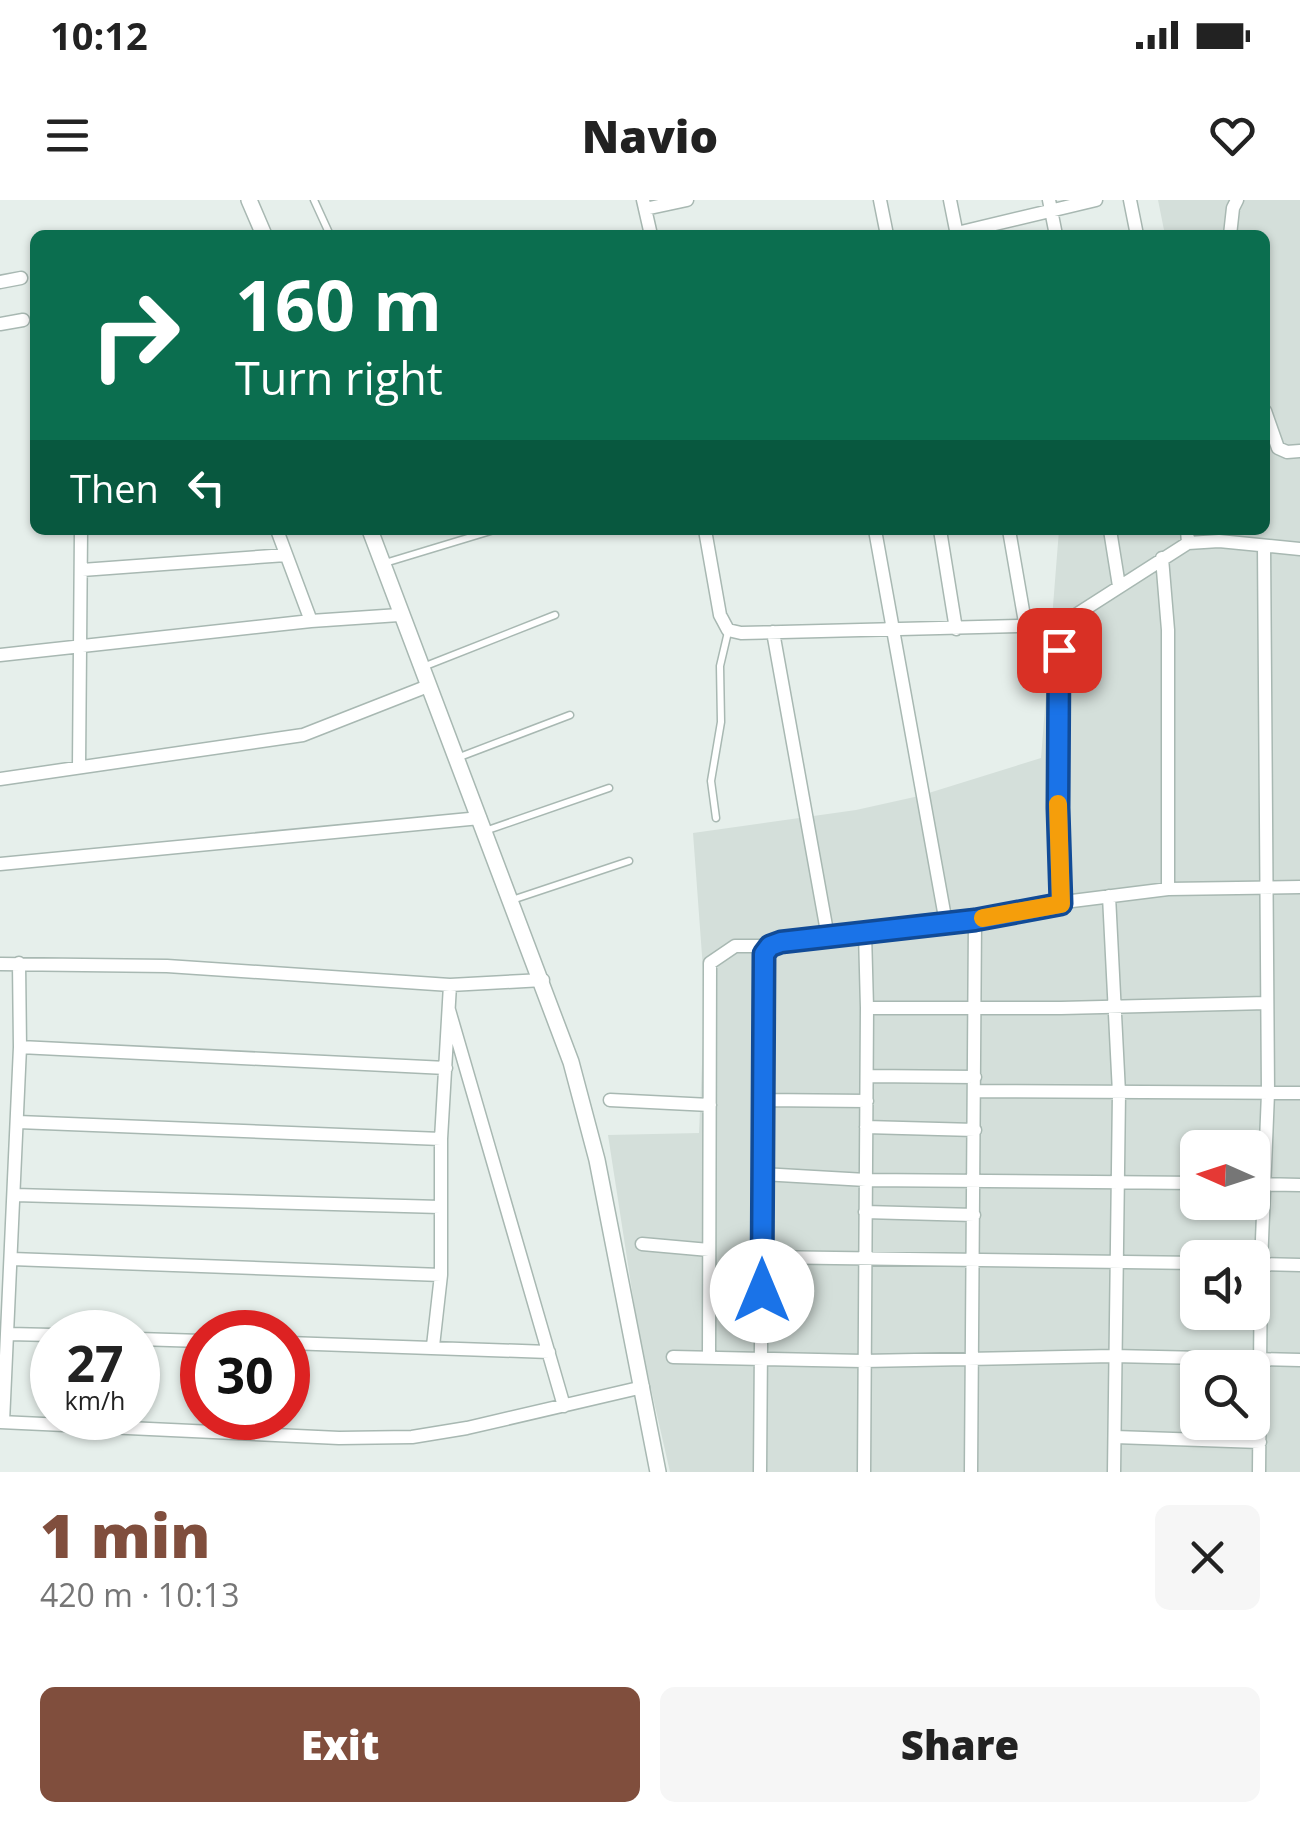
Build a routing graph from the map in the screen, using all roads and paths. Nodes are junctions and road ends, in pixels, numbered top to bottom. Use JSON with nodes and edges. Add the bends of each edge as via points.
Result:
{"nodes":[{"id":1,"x":249,"y":200,"type":"edge"},
{"id":2,"x":314,"y":200,"type":"edge"},
{"id":3,"x":687,"y":200,"type":"edge"},
{"id":4,"x":880,"y":200,"type":"edge"},
{"id":5,"x":950,"y":200,"type":"edge"},
{"id":6,"x":1096,"y":200,"type":"edge"},
{"id":7,"x":1130,"y":200,"type":"edge"},
{"id":8,"x":1237,"y":200,"type":"edge"},
{"id":9,"x":644,"y":204,"type":"edge"},
{"id":10,"x":1050,"y":205,"type":"edge"},
{"id":11,"x":262,"y":230,"type":"edge"},
{"id":12,"x":328,"y":230,"type":"edge"},
{"id":13,"x":650,"y":230,"type":"edge"},
{"id":14,"x":885,"y":230,"type":"edge"},
{"id":15,"x":956,"y":230,"type":"edge"},
{"id":16,"x":970,"y":230,"type":"edge"},
{"id":17,"x":1055,"y":230,"type":"edge"},
{"id":18,"x":1136,"y":230,"type":"edge"},
{"id":19,"x":1231,"y":230,"type":"edge"},
{"id":20,"x":21,"y":278,"type":"dead end"},
{"id":21,"x":0,"y":282,"type":"edge"},
{"id":22,"x":23,"y":320,"type":"dead end"},
{"id":23,"x":0,"y":324,"type":"edge"},
{"id":24,"x":1270,"y":425,"type":"edge"},
{"id":25,"x":1300,"y":451,"type":"edge"},
{"id":26,"x":81,"y":535,"type":"edge"},
{"id":27,"x":279,"y":535,"type":"edge"},
{"id":28,"x":372,"y":535,"type":"edge"},
{"id":29,"x":478,"y":535,"type":"edge"},
{"id":30,"x":706,"y":535,"type":"edge"},
{"id":31,"x":876,"y":535,"type":"edge"},
{"id":32,"x":941,"y":535,"type":"edge"},
{"id":33,"x":1010,"y":535,"type":"edge"},
{"id":34,"x":1111,"y":535,"type":"edge"},
{"id":35,"x":1188,"y":537,"type":"edge"},
{"id":36,"x":1264,"y":546,"type":"junction"},
{"id":37,"x":1300,"y":549,"type":"edge"},
{"id":38,"x":286,"y":555,"type":"junction"},
{"id":39,"x":1162,"y":558,"type":"junction"},
{"id":40,"x":382,"y":564,"type":"junction"},
{"id":41,"x":82,"y":570,"type":"junction"},
{"id":42,"x":1119,"y":586,"type":"junction"},
{"id":43,"x":400,"y":615,"type":"junction"},
{"id":44,"x":555,"y":615,"type":"dead end"},
{"id":45,"x":310,"y":621,"type":"junction"},
{"id":46,"x":1060,"y":626,"type":"junction"},
{"id":47,"x":1026,"y":628,"type":"junction"},
{"id":48,"x":956,"y":629,"type":"junction"},
{"id":49,"x":728,"y":630,"type":"junction"},
{"id":50,"x":896,"y":630,"type":"junction"},
{"id":51,"x":773,"y":632,"type":"junction"},
{"id":52,"x":80,"y":646,"type":"junction"},
{"id":53,"x":0,"y":655,"type":"edge"},
{"id":54,"x":422,"y":668,"type":"junction"},
{"id":55,"x":428,"y":686,"type":"junction"},
{"id":56,"x":570,"y":715,"type":"dead end"},
{"id":57,"x":456,"y":758,"type":"junction"},
{"id":58,"x":79,"y":767,"type":"junction"},
{"id":59,"x":0,"y":780,"type":"edge"},
{"id":60,"x":609,"y":788,"type":"dead end"},
{"id":61,"x":716,"y":818,"type":"dead end"},
{"id":62,"x":482,"y":825,"type":"junction"},
{"id":63,"x":629,"y":861,"type":"dead end"},
{"id":64,"x":0,"y":864,"type":"edge"},
{"id":65,"x":1300,"y":887,"type":"edge"},
{"id":66,"x":1266,"y":888,"type":"junction"},
{"id":67,"x":1168,"y":889,"type":"junction"},
{"id":68,"x":1110,"y":896,"type":"junction"},
{"id":69,"x":512,"y":900,"type":"junction"},
{"id":70,"x":1061,"y":904,"type":"junction"},
{"id":71,"x":975,"y":920,"type":"junction"},
{"id":72,"x":946,"y":922,"type":"junction"},
{"id":73,"x":865,"y":933,"type":"junction"},
{"id":74,"x":828,"y":937,"type":"junction"},
{"id":75,"x":770,"y":946,"type":"junction"},
{"id":76,"x":19,"y":963,"type":"junction"},
{"id":77,"x":0,"y":964,"type":"edge"},
{"id":78,"x":542,"y":980,"type":"junction"},
{"id":79,"x":450,"y":985,"type":"junction"},
{"id":80,"x":1267,"y":1003,"type":"junction"},
{"id":81,"x":1117,"y":1006,"type":"junction"},
{"id":82,"x":868,"y":1008,"type":"junction"},
{"id":83,"x":976,"y":1008,"type":"junction"},
{"id":84,"x":450,"y":1010,"type":"junction"},
{"id":85,"x":20,"y":1047,"type":"junction"},
{"id":86,"x":446,"y":1068,"type":"junction"},
{"id":87,"x":867,"y":1076,"type":"junction"},
{"id":88,"x":975,"y":1084,"type":"junction"},
{"id":89,"x":1119,"y":1092,"type":"junction"},
{"id":90,"x":1268,"y":1093,"type":"junction"},
{"id":91,"x":1300,"y":1093,"type":"edge"},
{"id":92,"x":610,"y":1100,"type":"dead end"},
{"id":93,"x":763,"y":1100,"type":"junction"},
{"id":94,"x":866,"y":1101,"type":"junction"},
{"id":95,"x":710,"y":1105,"type":"junction"},
{"id":96,"x":18,"y":1122,"type":"junction"},
{"id":97,"x":866,"y":1127,"type":"junction"},
{"id":98,"x":975,"y":1130,"type":"junction"},
{"id":99,"x":1264,"y":1130,"type":"edge"},
{"id":100,"x":440,"y":1140,"type":"junction"},
{"id":101,"x":762,"y":1174,"type":"junction"},
{"id":102,"x":866,"y":1180,"type":"junction"},
{"id":103,"x":974,"y":1180,"type":"junction"},
{"id":104,"x":1118,"y":1180,"type":"junction"},
{"id":105,"x":1180,"y":1182,"type":"edge"},
{"id":106,"x":1270,"y":1184,"type":"edge"},
{"id":107,"x":1300,"y":1185,"type":"edge"},
{"id":108,"x":15,"y":1194,"type":"junction"},
{"id":109,"x":440,"y":1208,"type":"junction"},
{"id":110,"x":865,"y":1212,"type":"junction"},
{"id":111,"x":974,"y":1215,"type":"junction"},
{"id":112,"x":642,"y":1244,"type":"dead end"},
{"id":113,"x":709,"y":1250,"type":"junction"},
{"id":114,"x":762,"y":1258,"type":"junction"},
{"id":115,"x":864,"y":1258,"type":"junction"},
{"id":116,"x":12,"y":1259,"type":"junction"},
{"id":117,"x":973,"y":1261,"type":"junction"},
{"id":118,"x":1116,"y":1261,"type":"junction"},
{"id":119,"x":1180,"y":1263,"type":"edge"},
{"id":120,"x":1270,"y":1264,"type":"edge"},
{"id":121,"x":1300,"y":1265,"type":"edge"},
{"id":122,"x":440,"y":1276,"type":"junction"},
{"id":123,"x":9,"y":1334,"type":"junction"},
{"id":124,"x":30,"y":1335,"type":"edge"},
{"id":125,"x":310,"y":1343,"type":"edge"},
{"id":126,"x":433,"y":1346,"type":"junction"},
{"id":127,"x":550,"y":1352,"type":"junction"},
{"id":128,"x":1113,"y":1356,"type":"junction"},
{"id":129,"x":672,"y":1358,"type":"dead end"},
{"id":130,"x":709,"y":1358,"type":"junction"},
{"id":131,"x":1180,"y":1358,"type":"edge"},
{"id":132,"x":761,"y":1359,"type":"junction"},
{"id":133,"x":972,"y":1360,"type":"junction"},
{"id":134,"x":1270,"y":1360,"type":"edge"},
{"id":135,"x":1300,"y":1360,"type":"edge"},
{"id":136,"x":863,"y":1361,"type":"junction"},
{"id":137,"x":643,"y":1387,"type":"junction"},
{"id":138,"x":564,"y":1406,"type":"junction"},
{"id":139,"x":2,"y":1422,"type":"edge"},
{"id":140,"x":1115,"y":1437,"type":"junction"},
{"id":141,"x":1260,"y":1442,"type":"joint"},
{"id":142,"x":658,"y":1472,"type":"edge"},
{"id":143,"x":760,"y":1472,"type":"edge"},
{"id":144,"x":864,"y":1472,"type":"edge"},
{"id":145,"x":971,"y":1472,"type":"edge"},
{"id":146,"x":1114,"y":1472,"type":"edge"},
{"id":147,"x":1259,"y":1472,"type":"edge"}],
"edges":[{"from":1,"to":11,"type":"street"},
{"from":2,"to":12,"type":"lane"},
{"from":3,"to":9,"type":"street"},
{"from":4,"to":14,"type":"street"},
{"from":5,"to":15,"type":"street"},
{"from":6,"to":10,"type":"street"},
{"from":7,"to":18,"type":"street"},
{"from":8,"to":19,"type":"street"},
{"from":9,"to":13,"type":"street"},
{"from":10,"to":16,"type":"street"},
{"from":10,"to":17,"type":"street"},
{"from":20,"to":21,"type":"street"},
{"from":22,"to":23,"type":"street"},
{"from":24,"to":25,"type":"street","via":[[1278,448]]},
{"from":26,"to":41,"type":"street"},
{"from":27,"to":38,"type":"street"},
{"from":28,"to":40,"type":"street"},
{"from":29,"to":40,"type":"lane"},
{"from":30,"to":49,"type":"street"},
{"from":31,"to":50,"type":"street"},
{"from":32,"to":48,"type":"street"},
{"from":33,"to":47,"type":"street"},
{"from":34,"to":42,"type":"street"},
{"from":35,"to":36,"type":"street"},
{"from":35,"to":39,"type":"street"},
{"from":36,"to":37,"type":"street"},
{"from":36,"to":66,"type":"street"},
{"from":38,"to":41,"type":"street"},
{"from":38,"to":45,"type":"street"},
{"from":39,"to":42,"type":"street"},
{"from":39,"to":67,"type":"street"},
{"from":40,"to":43,"type":"street"},
{"from":41,"to":52,"type":"street"},
{"from":42,"to":46,"type":"street"},
{"from":43,"to":45,"type":"street"},
{"from":43,"to":54,"type":"street"},
{"from":44,"to":54,"type":"lane"},
{"from":45,"to":52,"type":"street"},
{"from":46,"to":47,"type":"street"},
{"from":46,"to":70,"type":"street"},
{"from":47,"to":48,"type":"street"},
{"from":48,"to":50,"type":"street"},
{"from":49,"to":51,"type":"street"},
{"from":49,"to":61,"type":"lane","via":[[711,781]]},
{"from":50,"to":51,"type":"street"},
{"from":50,"to":72,"type":"street"},
{"from":51,"to":74,"type":"street"},
{"from":52,"to":53,"type":"street"},
{"from":52,"to":58,"type":"street"},
{"from":54,"to":55,"type":"street"},
{"from":55,"to":57,"type":"street"},
{"from":55,"to":58,"type":"street","via":[[304,735]]},
{"from":56,"to":57,"type":"lane"},
{"from":57,"to":62,"type":"street"},
{"from":58,"to":59,"type":"street"},
{"from":60,"to":62,"type":"lane"},
{"from":62,"to":64,"type":"street"},
{"from":62,"to":69,"type":"street"},
{"from":63,"to":69,"type":"lane"},
{"from":65,"to":66,"type":"street"},
{"from":66,"to":67,"type":"street"},
{"from":66,"to":80,"type":"street"},
{"from":67,"to":68,"type":"street"},
{"from":68,"to":70,"type":"street"},
{"from":68,"to":81,"type":"street"},
{"from":69,"to":78,"type":"street"},
{"from":70,"to":71,"type":"street"},
{"from":71,"to":72,"type":"street"},
{"from":71,"to":83,"type":"street"},
{"from":72,"to":73,"type":"street"},
{"from":73,"to":74,"type":"street"},
{"from":73,"to":82,"type":"street"},
{"from":74,"to":75,"type":"street"},
{"from":75,"to":93,"type":"street","via":[[764,963]]},
{"from":75,"to":95,"type":"street","via":[[735,946],[710,963]]},
{"from":76,"to":77,"type":"street"},
{"from":76,"to":79,"type":"street"},
{"from":76,"to":85,"type":"street"},
{"from":78,"to":79,"type":"street"},
{"from":78,"to":137,"type":"street","via":[[597,1160]]},
{"from":79,"to":84,"type":"street"},
{"from":80,"to":81,"type":"street"},
{"from":80,"to":90,"type":"street"},
{"from":81,"to":83,"type":"street"},
{"from":81,"to":89,"type":"street"},
{"from":82,"to":83,"type":"street"},
{"from":82,"to":87,"type":"street"},
{"from":83,"to":88,"type":"street"},
{"from":84,"to":86,"type":"street"},
{"from":84,"to":127,"type":"street"},
{"from":85,"to":86,"type":"street"},
{"from":85,"to":96,"type":"street"},
{"from":86,"to":100,"type":"street"},
{"from":87,"to":88,"type":"street"},
{"from":87,"to":94,"type":"street"},
{"from":88,"to":89,"type":"street"},
{"from":88,"to":98,"type":"street"},
{"from":89,"to":90,"type":"street"},
{"from":89,"to":104,"type":"street"},
{"from":90,"to":91,"type":"street"},
{"from":90,"to":99,"type":"street"},
{"from":92,"to":95,"type":"street"},
{"from":93,"to":94,"type":"street"},
{"from":93,"to":101,"type":"street"},
{"from":94,"to":97,"type":"street"},
{"from":95,"to":113,"type":"street"},
{"from":96,"to":100,"type":"street"},
{"from":96,"to":108,"type":"street"},
{"from":97,"to":98,"type":"street"},
{"from":97,"to":102,"type":"street"},
{"from":98,"to":103,"type":"street"},
{"from":100,"to":109,"type":"street"},
{"from":101,"to":102,"type":"street"},
{"from":101,"to":114,"type":"street"},
{"from":102,"to":103,"type":"street"},
{"from":102,"to":110,"type":"street"},
{"from":103,"to":104,"type":"street"},
{"from":103,"to":111,"type":"street"},
{"from":104,"to":105,"type":"street"},
{"from":104,"to":118,"type":"street"},
{"from":106,"to":107,"type":"street"},
{"from":108,"to":109,"type":"street"},
{"from":108,"to":116,"type":"street"},
{"from":109,"to":122,"type":"street"},
{"from":110,"to":111,"type":"street"},
{"from":110,"to":115,"type":"street"},
{"from":111,"to":117,"type":"street"},
{"from":112,"to":113,"type":"street"},
{"from":113,"to":130,"type":"street"},
{"from":114,"to":115,"type":"street"},
{"from":114,"to":132,"type":"street"},
{"from":115,"to":117,"type":"street"},
{"from":115,"to":136,"type":"street"},
{"from":116,"to":122,"type":"street"},
{"from":116,"to":123,"type":"street"},
{"from":117,"to":118,"type":"street"},
{"from":117,"to":133,"type":"street"},
{"from":118,"to":119,"type":"street"},
{"from":118,"to":128,"type":"street"},
{"from":120,"to":121,"type":"street"},
{"from":122,"to":126,"type":"street"},
{"from":123,"to":124,"type":"street"},
{"from":123,"to":139,"type":"street"},
{"from":125,"to":126,"type":"street"},
{"from":126,"to":127,"type":"street"},
{"from":127,"to":138,"type":"street"},
{"from":128,"to":131,"type":"street"},
{"from":128,"to":133,"type":"street"},
{"from":128,"to":140,"type":"street"},
{"from":129,"to":130,"type":"street"},
{"from":130,"to":132,"type":"street"},
{"from":132,"to":136,"type":"street"},
{"from":132,"to":143,"type":"street"},
{"from":133,"to":136,"type":"street"},
{"from":133,"to":145,"type":"street"},
{"from":134,"to":135,"type":"street"},
{"from":136,"to":144,"type":"street"},
{"from":137,"to":138,"type":"street"},
{"from":137,"to":142,"type":"street"},
{"from":138,"to":139,"type":"street","via":[[412,1437]]},
{"from":140,"to":141,"type":"street"},
{"from":140,"to":146,"type":"street"},
{"from":141,"to":147,"type":"street"}]}
